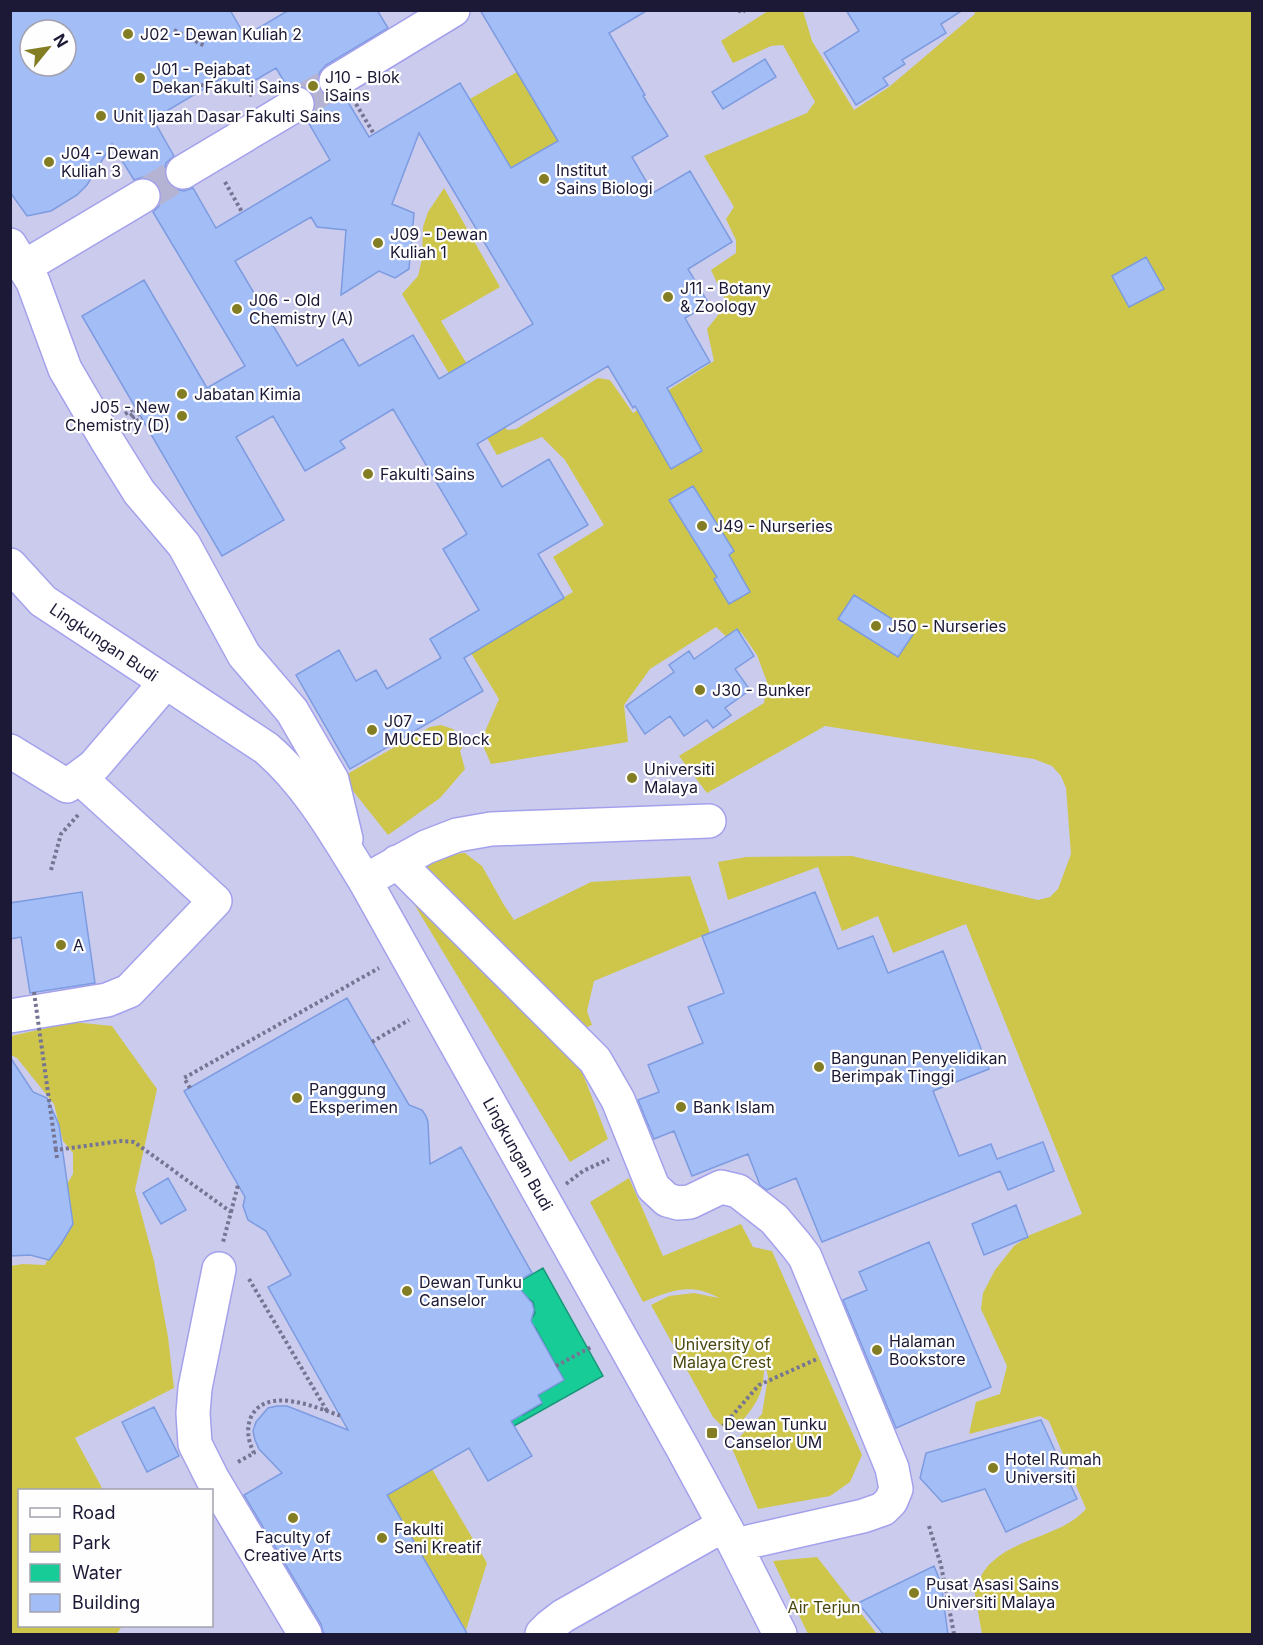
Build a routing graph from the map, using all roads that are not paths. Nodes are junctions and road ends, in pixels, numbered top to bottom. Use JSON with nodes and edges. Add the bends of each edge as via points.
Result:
{"nodes":[{"id":1,"x":453,"y":10,"type":"edge"},
{"id":2,"x":344,"y":89,"type":"tunnel mouth"},
{"id":3,"x":297,"y":104,"type":"tunnel mouth"},
{"id":4,"x":183,"y":172,"type":"tunnel mouth"},
{"id":5,"x":143,"y":196,"type":"tunnel mouth"},
{"id":6,"x":17,"y":256,"type":"edge"},
{"id":7,"x":10,"y":565,"type":"edge"},
{"id":8,"x":10,"y":589,"type":"edge"},
{"id":9,"x":43,"y":601,"type":"junction"},
{"id":10,"x":166,"y":682,"type":"junction"},
{"id":11,"x":10,"y":751,"type":"edge"},
{"id":12,"x":80,"y":778,"type":"junction"},
{"id":13,"x":709,"y":821,"type":"dead end"},
{"id":14,"x":397,"y":862,"type":"junction"},
{"id":15,"x":357,"y":869,"type":"junction"},
{"id":16,"x":10,"y":1016,"type":"edge"},
{"id":17,"x":232,"y":1265,"type":"road end"},
{"id":18,"x":730,"y":1535,"type":"junction"},
{"id":19,"x":305,"y":1635,"type":"edge"},
{"id":20,"x":542,"y":1635,"type":"edge"},
{"id":21,"x":780,"y":1635,"type":"edge"}],
"edges":[{"from":1,"to":2,"type":"street"},
{"from":3,"to":4,"type":"street"},
{"from":5,"to":6,"type":"street"},
{"from":6,"to":15,"type":"street","via":[[33,282],[65,369],[106,439],[139,492],[184,545],[244,655],[292,711],[332,780]]},
{"from":7,"to":9,"type":"street","name":"Lingkungan Budi"},
{"from":8,"to":9,"type":"street","name":"Lingkungan Budi"},
{"from":9,"to":10,"type":"street","name":"Lingkungan Budi"},
{"from":10,"to":12,"type":"street"},
{"from":10,"to":15,"type":"street","name":"Lingkungan Budi","via":[[283,763],[309,793]]},
{"from":11,"to":12,"type":"street","via":[[67,786]]},
{"from":12,"to":16,"type":"street","via":[[215,901],[129,991],[107,1000]]},
{"from":13,"to":14,"type":"street","via":[[491,829],[457,836]]},
{"from":14,"to":15,"type":"street"},
{"from":14,"to":18,"type":"street","via":[[595,1060],[618,1100],[654,1187],[667,1200],[690,1202],[721,1187],[738,1191],[774,1219],[805,1257],[892,1468],[896,1488],[883,1509],[863,1516]]},
{"from":15,"to":18,"type":"street","name":"Lingkungan Budi"},
{"from":17,"to":19,"type":"street","via":[[195,1388],[195,1444]]},
{"from":18,"to":20,"type":"street","via":[[562,1616]]},
{"from":18,"to":21,"type":"street","name":"Lingkungan Budi"}]}
